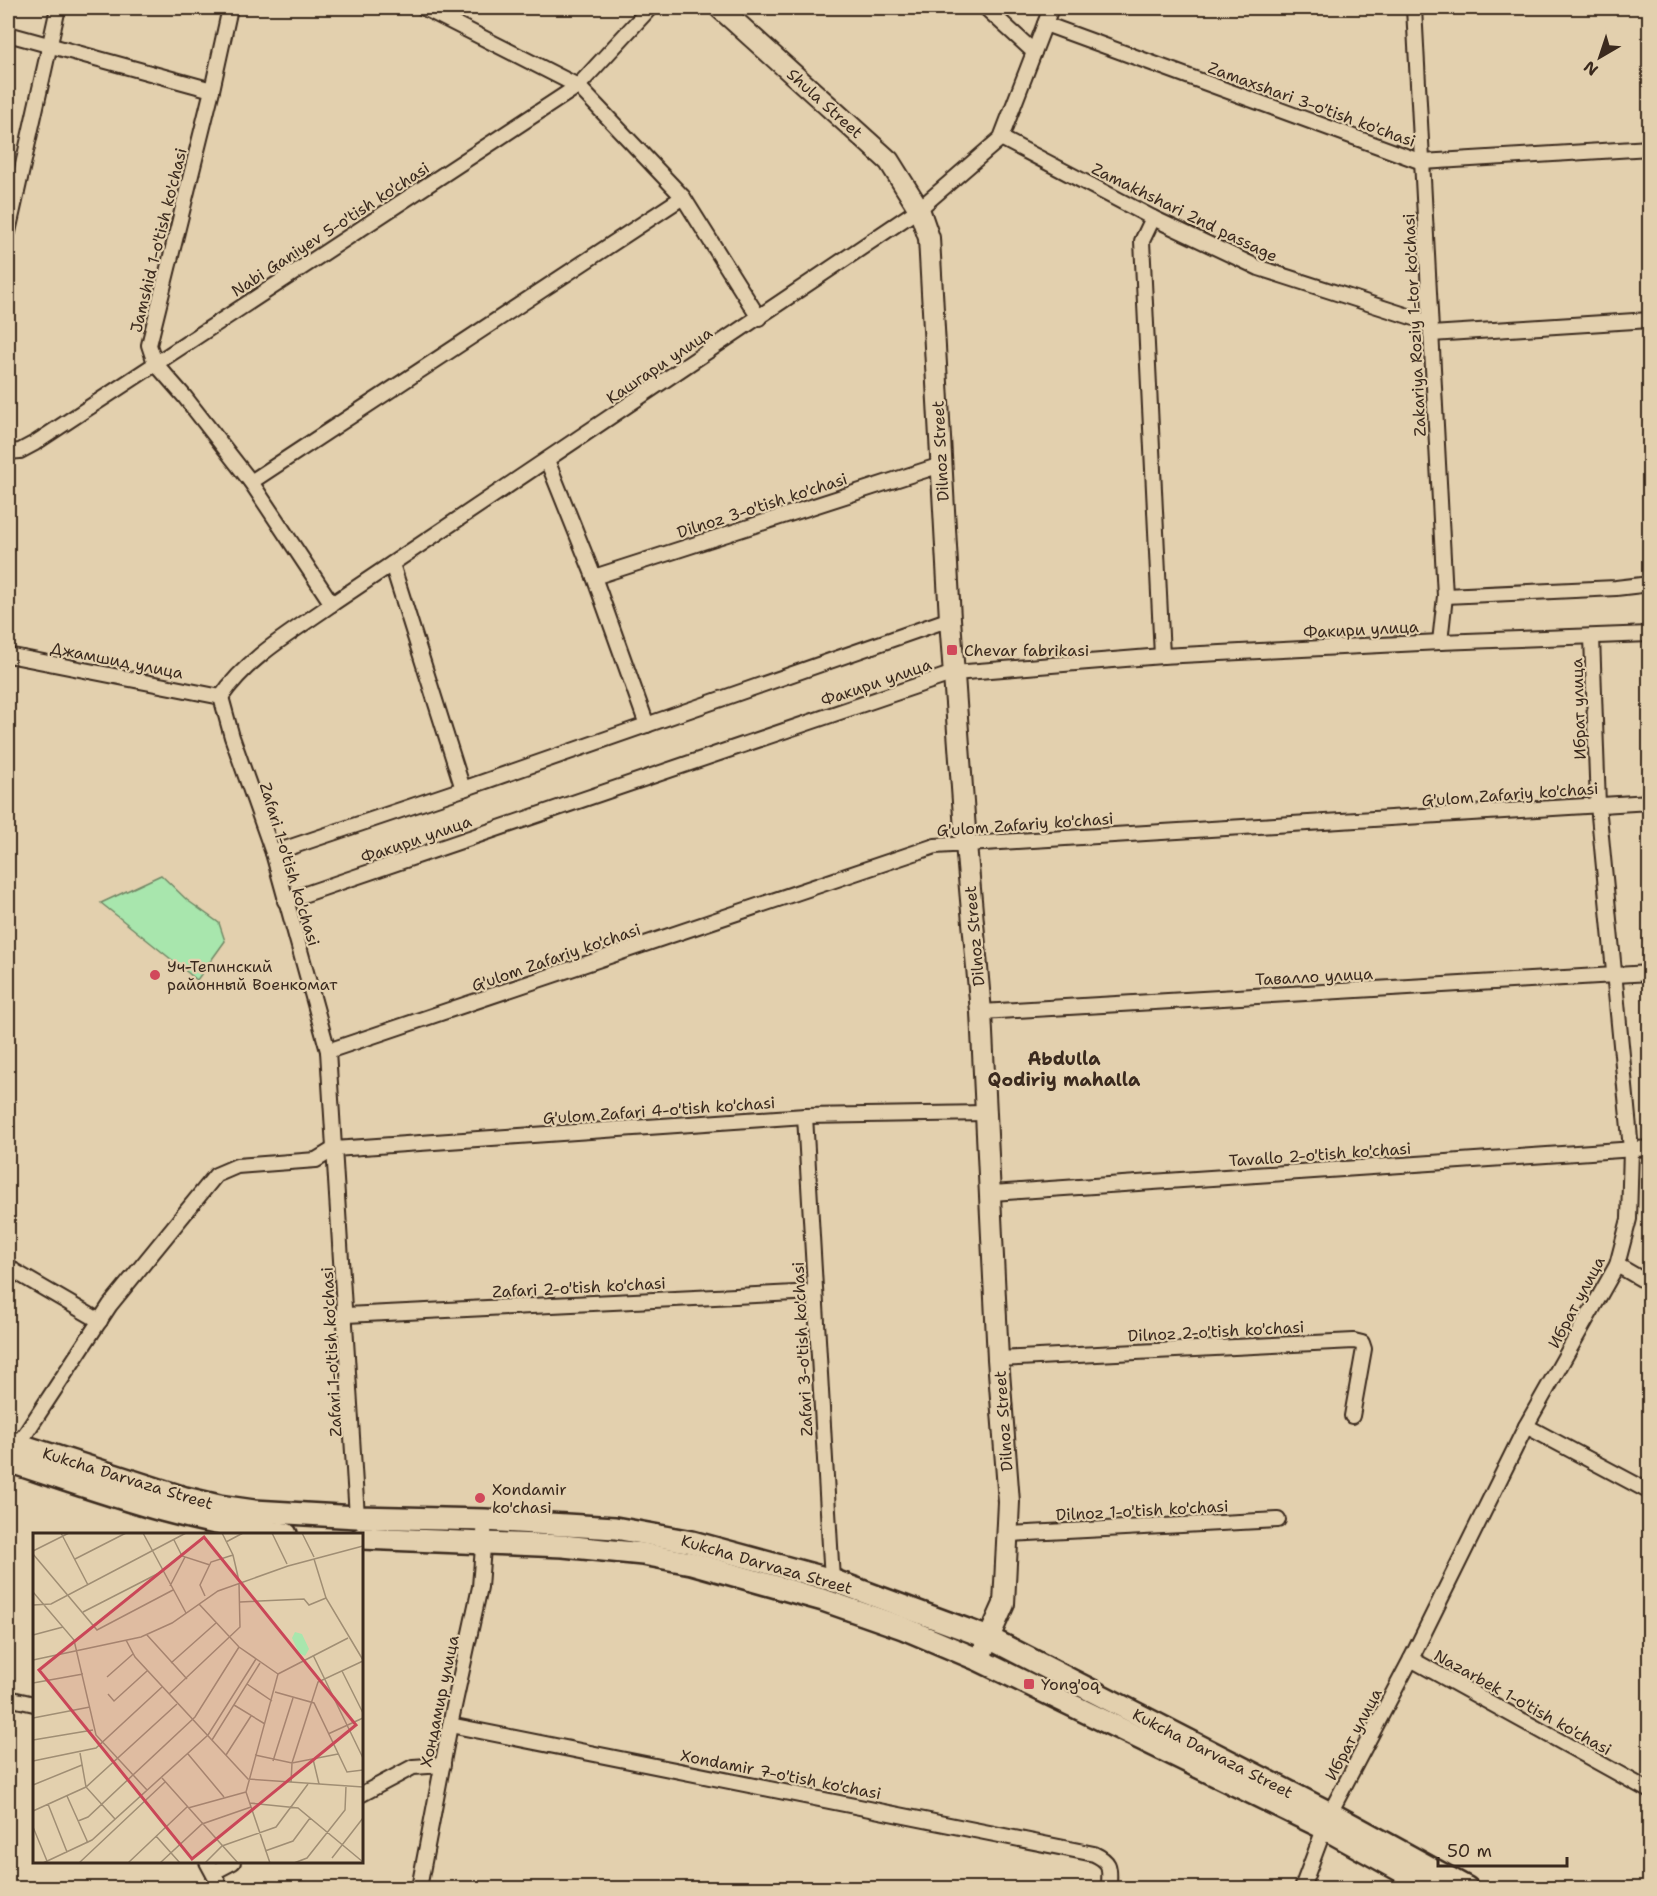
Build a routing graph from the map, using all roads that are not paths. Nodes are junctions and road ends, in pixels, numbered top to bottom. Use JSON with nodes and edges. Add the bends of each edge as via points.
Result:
{"nodes":[{"id":1,"x":58,"y":8,"type":"edge"},
{"id":2,"x":230,"y":8,"type":"edge"},
{"id":3,"x":426,"y":8,"type":"edge"},
{"id":4,"x":650,"y":8,"type":"edge"},
{"id":5,"x":720,"y":8,"type":"edge"},
{"id":6,"x":986,"y":8,"type":"edge"},
{"id":7,"x":1051,"y":8,"type":"edge"},
{"id":8,"x":1414,"y":8,"type":"edge"},
{"id":9,"x":1045,"y":24,"type":"junction"},
{"id":10,"x":8,"y":34,"type":"edge"},
{"id":11,"x":49,"y":44,"type":"junction"},
{"id":12,"x":1034,"y":52,"type":"junction"},
{"id":13,"x":578,"y":86,"type":"junction"},
{"id":14,"x":212,"y":90,"type":"junction"},
{"id":15,"x":1001,"y":138,"type":"junction"},
{"id":16,"x":1650,"y":148,"type":"edge"},
{"id":17,"x":1422,"y":162,"type":"junction"},
{"id":18,"x":683,"y":197,"type":"junction"},
{"id":19,"x":919,"y":209,"type":"junction"},
{"id":20,"x":1153,"y":218,"type":"junction"},
{"id":21,"x":8,"y":232,"type":"edge"},
{"id":22,"x":759,"y":318,"type":"junction"},
{"id":23,"x":1650,"y":320,"type":"edge"},
{"id":24,"x":1430,"y":328,"type":"junction"},
{"id":25,"x":155,"y":363,"type":"junction"},
{"id":26,"x":8,"y":452,"type":"edge"},
{"id":27,"x":548,"y":460,"type":"junction"},
{"id":28,"x":940,"y":465,"type":"junction"},
{"id":29,"x":251,"y":483,"type":"junction"},
{"id":30,"x":392,"y":564,"type":"junction"},
{"id":31,"x":594,"y":577,"type":"junction"},
{"id":32,"x":1650,"y":584,"type":"edge"},
{"id":33,"x":1445,"y":596,"type":"junction"},
{"id":34,"x":332,"y":604,"type":"junction"},
{"id":35,"x":950,"y":620,"type":"junction"},
{"id":36,"x":1650,"y":634,"type":"edge"},
{"id":37,"x":1592,"y":637,"type":"junction"},
{"id":38,"x":1440,"y":642,"type":"junction"},
{"id":39,"x":8,"y":655,"type":"edge"},
{"id":40,"x":1162,"y":656,"type":"junction"},
{"id":41,"x":954,"y":673,"type":"junction"},
{"id":42,"x":221,"y":697,"type":"junction"},
{"id":43,"x":647,"y":725,"type":"junction"},
{"id":44,"x":463,"y":789,"type":"junction"},
{"id":45,"x":1650,"y":802,"type":"edge"},
{"id":46,"x":1598,"y":805,"type":"junction"},
{"id":47,"x":966,"y":844,"type":"junction"},
{"id":48,"x":273,"y":853,"type":"junction"},
{"id":49,"x":285,"y":901,"type":"junction"},
{"id":50,"x":1650,"y":973,"type":"edge"},
{"id":51,"x":1613,"y":975,"type":"junction"},
{"id":52,"x":981,"y":1012,"type":"junction"},
{"id":53,"x":328,"y":1052,"type":"junction"},
{"id":54,"x":986,"y":1113,"type":"junction"},
{"id":55,"x":805,"y":1116,"type":"junction"},
{"id":56,"x":1650,"y":1148,"type":"edge"},
{"id":57,"x":334,"y":1149,"type":"junction"},
{"id":58,"x":1631,"y":1149,"type":"junction"},
{"id":59,"x":992,"y":1192,"type":"junction"},
{"id":60,"x":8,"y":1265,"type":"edge"},
{"id":61,"x":1617,"y":1265,"type":"junction"},
{"id":62,"x":1650,"y":1284,"type":"edge"},
{"id":63,"x":815,"y":1292,"type":"junction"},
{"id":64,"x":346,"y":1315,"type":"junction"},
{"id":65,"x":100,"y":1321,"type":"junction"},
{"id":66,"x":998,"y":1359,"type":"junction"},
{"id":67,"x":1352,"y":1416,"type":"dead end"},
{"id":68,"x":1526,"y":1426,"type":"junction"},
{"id":69,"x":10,"y":1450,"type":"edge"},
{"id":70,"x":1650,"y":1492,"type":"edge"},
{"id":71,"x":357,"y":1517,"type":"junction"},
{"id":72,"x":484,"y":1520,"type":"junction"},
{"id":73,"x":1278,"y":1520,"type":"dead end"},
{"id":74,"x":278,"y":1533,"type":"edge"},
{"id":75,"x":1009,"y":1534,"type":"junction"},
{"id":76,"x":363,"y":1538,"type":"edge"},
{"id":77,"x":483,"y":1544,"type":"junction"},
{"id":78,"x":832,"y":1580,"type":"junction"},
{"id":79,"x":989,"y":1638,"type":"junction"},
{"id":80,"x":1411,"y":1659,"type":"junction"},
{"id":81,"x":979,"y":1660,"type":"junction"},
{"id":82,"x":8,"y":1698,"type":"edge"},
{"id":83,"x":33,"y":1704,"type":"edge"},
{"id":84,"x":450,"y":1725,"type":"junction"},
{"id":85,"x":443,"y":1765,"type":"junction"},
{"id":86,"x":1650,"y":1791,"type":"edge"},
{"id":87,"x":363,"y":1793,"type":"edge"},
{"id":88,"x":1327,"y":1821,"type":"junction"},
{"id":89,"x":228,"y":1863,"type":"edge"},
{"id":90,"x":210,"y":1867,"type":"edge"},
{"id":91,"x":221,"y":1888,"type":"edge"},
{"id":92,"x":419,"y":1888,"type":"edge"},
{"id":93,"x":1109,"y":1888,"type":"edge"},
{"id":94,"x":1302,"y":1888,"type":"edge"},
{"id":95,"x":1432,"y":1888,"type":"edge"},
{"id":96,"x":1467,"y":1888,"type":"edge"}],
"edges":[{"from":1,"to":11,"type":"street"},
{"from":2,"to":14,"type":"street","name":"Jamshid 1-o'tish ko'chasi"},
{"from":3,"to":13,"type":"street"},
{"from":4,"to":13,"type":"street","name":"Nabi Ganiyev 5-o'tish ko'chasi"},
{"from":5,"to":19,"type":"street","name":"Shula Street","via":[[889,161]]},
{"from":6,"to":12,"type":"street"},
{"from":7,"to":9,"type":"street","name":"Кашгари улица"},
{"from":8,"to":17,"type":"street","name":"Zakariya Roziy 1-tor ko'chasi"},
{"from":9,"to":12,"type":"street","name":"Кашгари улица"},
{"from":9,"to":17,"type":"street","name":"Zamaxshari 3-o'tish ko'chasi"},
{"from":10,"to":11,"type":"street"},
{"from":11,"to":14,"type":"street"},
{"from":11,"to":21,"type":"street"},
{"from":12,"to":15,"type":"street","name":"Кашгари улица"},
{"from":13,"to":18,"type":"street"},
{"from":13,"to":25,"type":"street","name":"Nabi Ganiyev 5-o'tish ko'chasi"},
{"from":14,"to":25,"type":"street","name":"Jamshid 1-o'tish ko'chasi","via":[[149,345]]},
{"from":15,"to":19,"type":"street","name":"Кашгари улица"},
{"from":15,"to":20,"type":"street","name":"Zamakhshari 2nd passage"},
{"from":16,"to":17,"type":"street","name":"Zamaxshari 3-o'tish ko'chasi"},
{"from":17,"to":24,"type":"street","name":"Zakariya Roziy 1-tor ko'chasi"},
{"from":18,"to":22,"type":"street"},
{"from":18,"to":29,"type":"street"},
{"from":19,"to":22,"type":"street","name":"Кашгари улица"},
{"from":19,"to":28,"type":"street","name":"Dilnoz Street","via":[[928,238]]},
{"from":20,"to":24,"type":"street","name":"Zamakhshari 2nd passage","via":[[1258,268]]},
{"from":20,"to":40,"type":"street","via":[[1142,241]]},
{"from":22,"to":27,"type":"street","name":"Кашгари улица"},
{"from":23,"to":24,"type":"street","name":"Zamakhshari 2nd passage"},
{"from":24,"to":33,"type":"street","name":"Zakariya Roziy 1-tor ko'chasi"},
{"from":25,"to":26,"type":"street","name":"Nabi Ganiyev 5-o'tish ko'chasi","via":[[35,443],[21,451]]},
{"from":25,"to":29,"type":"street"},
{"from":27,"to":30,"type":"street","name":"Кашгари улица"},
{"from":27,"to":31,"type":"street"},
{"from":28,"to":31,"type":"street","name":"Dilnoz 3-o'tish ko'chasi"},
{"from":28,"to":35,"type":"street","name":"Dilnoz Street"},
{"from":29,"to":34,"type":"street"},
{"from":30,"to":34,"type":"street","name":"Кашгари улица"},
{"from":30,"to":44,"type":"street"},
{"from":31,"to":43,"type":"street"},
{"from":32,"to":33,"type":"street"},
{"from":33,"to":38,"type":"street","name":"Zakariya Roziy 1-tor ko'chasi"},
{"from":34,"to":42,"type":"street","name":"Кашгари улица","via":[[265,652],[232,680]]},
{"from":35,"to":41,"type":"street","name":"Dilnoz Street"},
{"from":35,"to":43,"type":"street","name":"Факири улица"},
{"from":36,"to":37,"type":"street","name":"Факири улица"},
{"from":37,"to":38,"type":"street","name":"Факири улица"},
{"from":37,"to":46,"type":"street","name":"Ибрат улица"},
{"from":38,"to":40,"type":"street","name":"Факири улица"},
{"from":39,"to":42,"type":"street","name":"Джамшид улица"},
{"from":40,"to":41,"type":"street","name":"Факири улица"},
{"from":41,"to":47,"type":"street","name":"Dilnoz Street"},
{"from":41,"to":49,"type":"street","name":"Факири улица"},
{"from":42,"to":48,"type":"street","name":"Zafari 1-o'tish ko'chasi"},
{"from":43,"to":44,"type":"street","name":"Факири улица"},
{"from":44,"to":48,"type":"street","name":"Факири улица"},
{"from":45,"to":46,"type":"street","name":"G'ulom Zafariy ko'chasi"},
{"from":46,"to":47,"type":"street","name":"G'ulom Zafariy ko'chasi"},
{"from":46,"to":51,"type":"street","name":"Ибрат улица"},
{"from":47,"to":52,"type":"street","name":"Dilnoz Street"},
{"from":47,"to":53,"type":"street","name":"G'ulom Zafariy ko'chasi","via":[[934,846]]},
{"from":48,"to":49,"type":"street","name":"Zafari 1-o'tish ko'chasi"},
{"from":49,"to":53,"type":"street","name":"Zafari 1-o'tish ko'chasi"},
{"from":50,"to":51,"type":"street","name":"Тавалло улица"},
{"from":51,"to":52,"type":"street","name":"Тавалло улица"},
{"from":51,"to":58,"type":"street","name":"Ибрат улица"},
{"from":52,"to":54,"type":"street","name":"Dilnoz Street"},
{"from":53,"to":57,"type":"street","name":"Zafari 1-o'tish ko'chasi"},
{"from":54,"to":55,"type":"street","name":"G'ulom Zafari 4-o'tish ko'chasi"},
{"from":54,"to":59,"type":"street","name":"Dilnoz Street"},
{"from":55,"to":57,"type":"street","name":"G'ulom Zafari 4-o'tish ko'chasi"},
{"from":55,"to":63,"type":"street","name":"Zafari 3-o'tish ko'chasi"},
{"from":56,"to":58,"type":"street","name":"Tavallo 2-o'tish ko'chasi"},
{"from":57,"to":64,"type":"street","name":"Zafari 1-o'tish ko'chasi"},
{"from":57,"to":65,"type":"street","via":[[316,1160],[237,1166],[216,1175]]},
{"from":58,"to":59,"type":"street","name":"Tavallo 2-o'tish ko'chasi"},
{"from":58,"to":61,"type":"street","name":"Ибрат улица","via":[[1629,1219]]},
{"from":59,"to":66,"type":"street","name":"Dilnoz Street"},
{"from":60,"to":65,"type":"street"},
{"from":61,"to":62,"type":"street"},
{"from":61,"to":68,"type":"street","name":"Ибрат улица"},
{"from":63,"to":64,"type":"street","name":"Zafari 2-o'tish ko'chasi"},
{"from":63,"to":78,"type":"street","name":"Zafari 3-o'tish ko'chasi"},
{"from":64,"to":71,"type":"street","name":"Zafari 1-o'tish ko'chasi"},
{"from":65,"to":69,"type":"street","via":[[26,1433]]},
{"from":66,"to":67,"type":"street","name":"Dilnoz 2-o'tish ko'chasi","via":[[1354,1341],[1364,1348]]},
{"from":66,"to":75,"type":"street","name":"Dilnoz Street"},
{"from":68,"to":70,"type":"street"},
{"from":68,"to":80,"type":"street","name":"Ибрат улица"},
{"from":69,"to":71,"type":"main road","name":"Kukcha Darvaza Street","via":[[219,1506]]},
{"from":69,"to":74,"type":"main road","name":"Kukcha Darvaza Street","via":[[178,1516]]},
{"from":71,"to":72,"type":"main road","name":"Kukcha Darvaza Street"},
{"from":72,"to":77,"type":"street","name":"Хондамир улица"},
{"from":72,"to":78,"type":"main road","name":"Kukcha Darvaza Street","via":[[646,1533]]},
{"from":73,"to":75,"type":"street","name":"Dilnoz 1-o'tish ko'chasi"},
{"from":75,"to":79,"type":"street","name":"Dilnoz Street","via":[[1004,1604]]},
{"from":76,"to":77,"type":"main road","name":"Kukcha Darvaza Street"},
{"from":77,"to":81,"type":"main road","name":"Kukcha Darvaza Street","via":[[591,1548],[691,1563],[863,1614]]},
{"from":77,"to":84,"type":"street","name":"Хондамир улица","via":[[480,1587]]},
{"from":78,"to":79,"type":"main road","name":"Kukcha Darvaza Street"},
{"from":79,"to":81,"type":"street","name":"Dilnoz Street"},
{"from":79,"to":88,"type":"main road","name":"Kukcha Darvaza Street"},
{"from":80,"to":86,"type":"street","name":"Nazarbek 1-o'tish ko'chasi"},
{"from":80,"to":88,"type":"street","name":"Ибрат улица"},
{"from":81,"to":88,"type":"main road","name":"Kukcha Darvaza Street"},
{"from":82,"to":83,"type":"street"},
{"from":84,"to":85,"type":"street","name":"Хондамир улица"},
{"from":84,"to":93,"type":"street","name":"Xondamir 7-o'tish ko'chasi","via":[[1094,1854],[1109,1867]]},
{"from":85,"to":87,"type":"street","via":[[413,1767]]},
{"from":85,"to":92,"type":"street","name":"Хондамир улица"},
{"from":88,"to":94,"type":"street","name":"Ибрат улица"},
{"from":88,"to":95,"type":"main road","name":"Kukcha Darvaza Street"},
{"from":88,"to":96,"type":"main road","name":"Kukcha Darvaza Street"},
{"from":89,"to":90,"type":"street"},
{"from":90,"to":91,"type":"street"}]}
